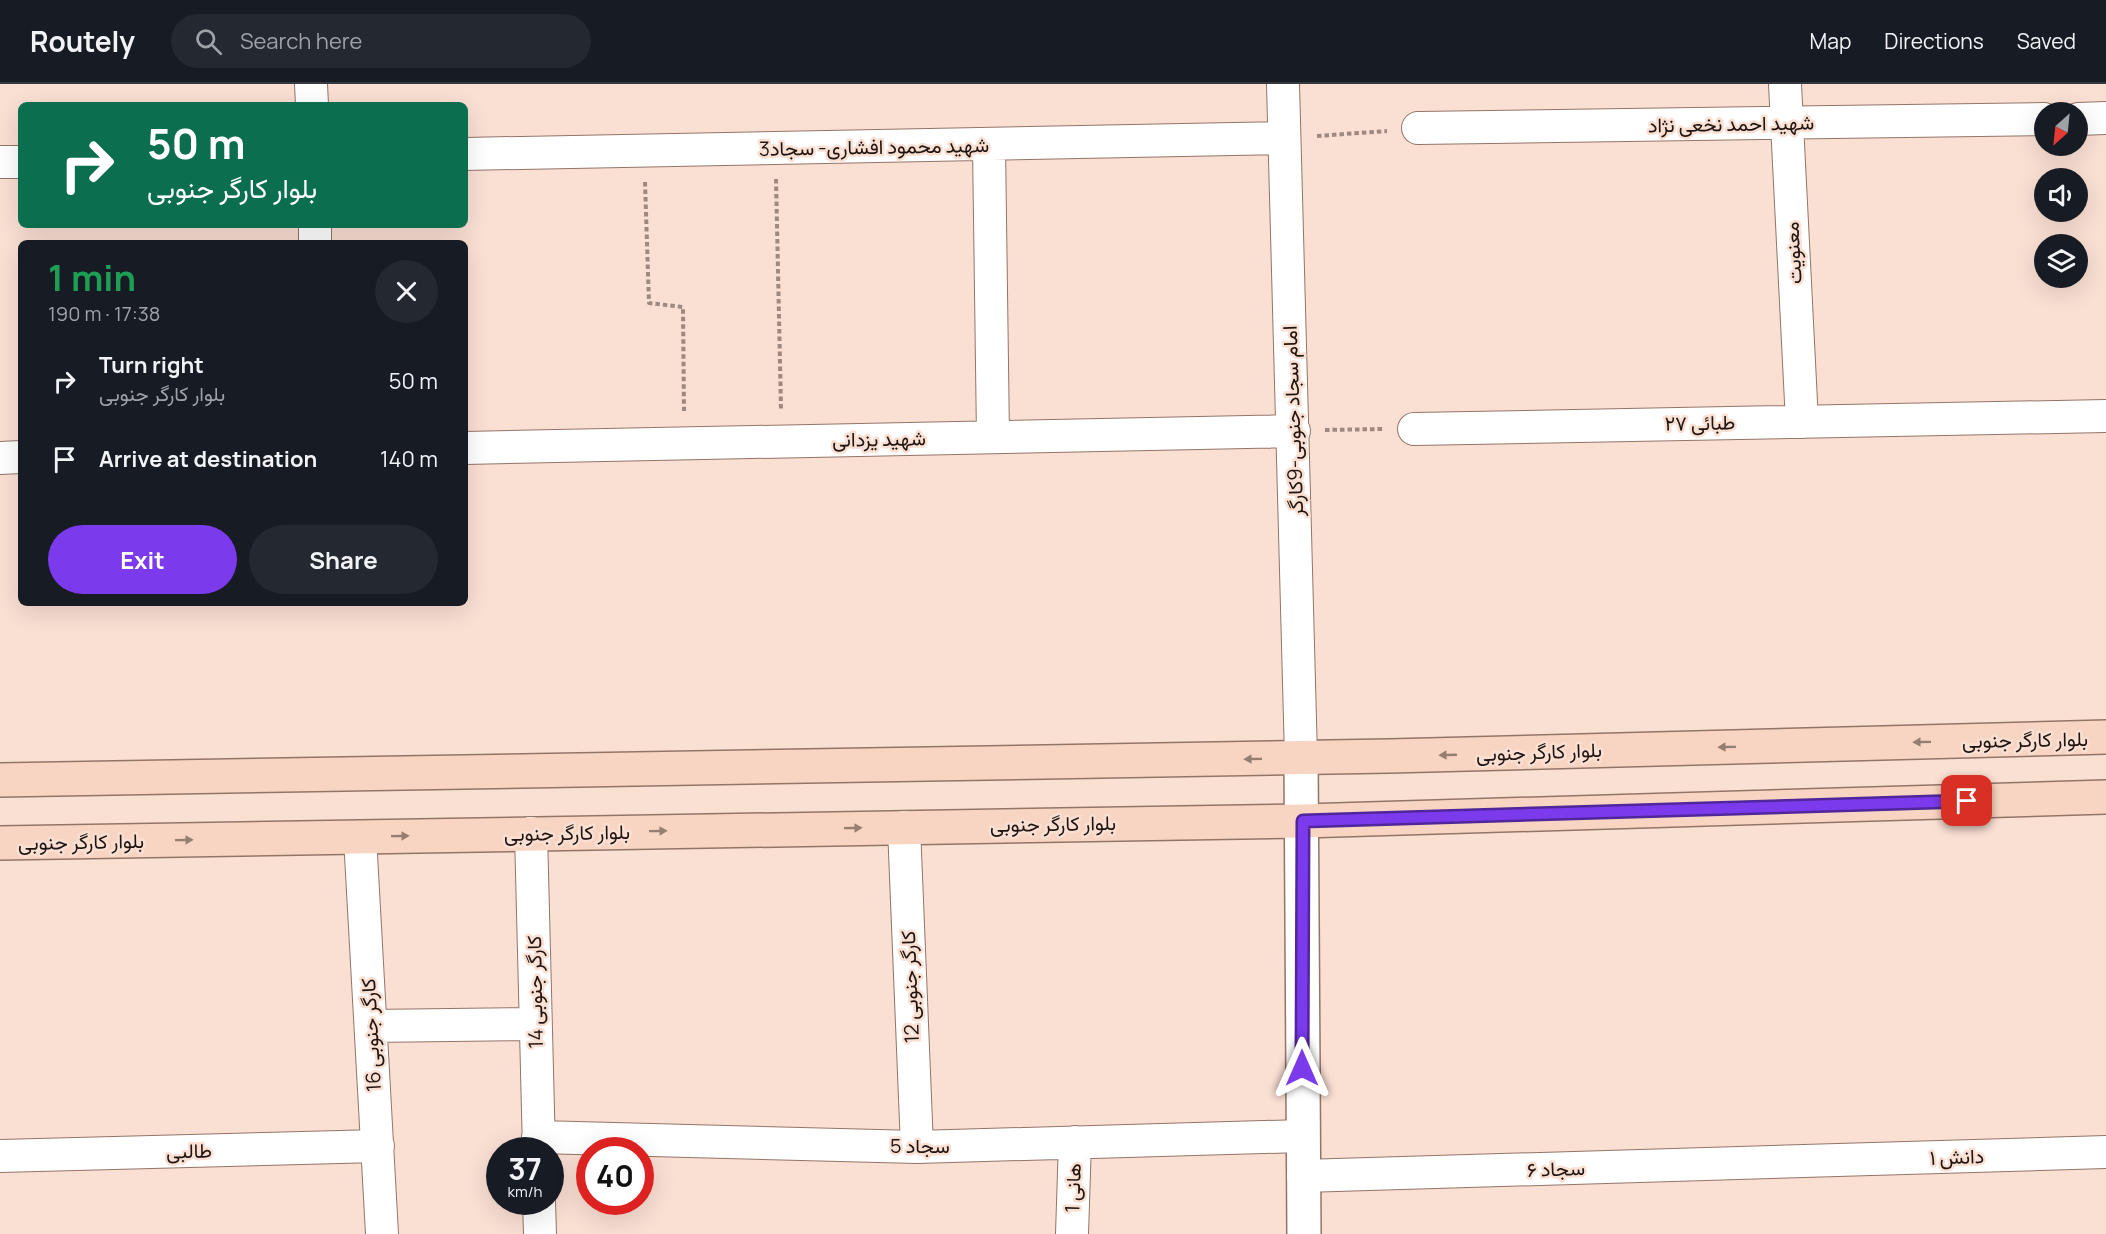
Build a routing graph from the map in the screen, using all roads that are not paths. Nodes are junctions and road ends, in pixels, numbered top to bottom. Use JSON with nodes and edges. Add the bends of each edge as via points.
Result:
{"nodes":[{"id":1,"x":311,"y":84,"type":"edge"},
{"id":2,"x":1283,"y":84,"type":"edge"},
{"id":3,"x":1785,"y":84,"type":"edge"},
{"id":4,"x":312,"y":102,"type":"edge"},
{"id":5,"x":2106,"y":118,"type":"edge"},
{"id":6,"x":2034,"y":119,"type":"edge"},
{"id":7,"x":2088,"y":119,"type":"edge"},
{"id":8,"x":1786,"y":123,"type":"junction"},
{"id":9,"x":1418,"y":128,"type":"road end"},
{"id":10,"x":1283,"y":138,"type":"junction"},
{"id":11,"x":989,"y":145,"type":"junction"},
{"id":12,"x":468,"y":154,"type":"edge"},
{"id":13,"x":0,"y":162,"type":"edge"},
{"id":14,"x":18,"y":162,"type":"edge"},
{"id":15,"x":2106,"y":416,"type":"edge"},
{"id":16,"x":1802,"y":422,"type":"junction"},
{"id":17,"x":1414,"y":429,"type":"road end"},
{"id":18,"x":1294,"y":431,"type":"junction"},
{"id":19,"x":993,"y":437,"type":"junction"},
{"id":20,"x":468,"y":448,"type":"edge"},
{"id":21,"x":18,"y":457,"type":"edge"},
{"id":22,"x":0,"y":458,"type":"edge"},
{"id":23,"x":2106,"y":737,"type":"edge"},
{"id":24,"x":1301,"y":757,"type":"junction"},
{"id":25,"x":0,"y":780,"type":"edge"},
{"id":26,"x":2106,"y":797,"type":"edge"},
{"id":27,"x":1303,"y":821,"type":"junction"},
{"id":28,"x":904,"y":827,"type":"junction"},
{"id":29,"x":531,"y":833,"type":"junction"},
{"id":30,"x":360,"y":837,"type":"junction"},
{"id":31,"x":0,"y":843,"type":"edge"},
{"id":32,"x":536,"y":1024,"type":"junction"},
{"id":33,"x":371,"y":1026,"type":"junction"},
{"id":34,"x":1302,"y":1136,"type":"junction"},
{"id":35,"x":538,"y":1137,"type":"edge"},
{"id":36,"x":1075,"y":1142,"type":"junction"},
{"id":37,"x":564,"y":1144,"type":"edge"},
{"id":38,"x":378,"y":1146,"type":"junction"},
{"id":39,"x":917,"y":1147,"type":"junction"},
{"id":40,"x":2106,"y":1152,"type":"edge"},
{"id":41,"x":0,"y":1156,"type":"edge"},
{"id":42,"x":1808,"y":1161,"type":"joint"},
{"id":43,"x":1303,"y":1176,"type":"junction"},
{"id":44,"x":539,"y":1215,"type":"edge"},
{"id":45,"x":382,"y":1234,"type":"edge"},
{"id":46,"x":540,"y":1234,"type":"edge"},
{"id":47,"x":1071,"y":1234,"type":"edge"},
{"id":48,"x":1304,"y":1234,"type":"edge"}],
"edges":[{"from":1,"to":4,"type":"street"},
{"from":2,"to":10,"type":"street","name":"امام سجاد جنوبی-9کارگر"},
{"from":3,"to":8,"type":"street","name":"معنویت"},
{"from":5,"to":7,"type":"street"},
{"from":6,"to":8,"type":"street","name":"شهید احمد نخعی نژاد"},
{"from":8,"to":9,"type":"street","name":"شهید احمد نخعی نژاد"},
{"from":8,"to":16,"type":"street","name":"معنویت"},
{"from":10,"to":11,"type":"street","name":"شهید محمود افشاری- سجاد3"},
{"from":10,"to":18,"type":"street","name":"امام سجاد جنوبی-9کارگر"},
{"from":11,"to":12,"type":"street","name":"شهید محمود افشاری- سجاد3"},
{"from":11,"to":19,"type":"street"},
{"from":13,"to":14,"type":"street"},
{"from":15,"to":16,"type":"street","name":"طبائی ۲۷"},
{"from":16,"to":17,"type":"street","name":"طبائی ۲۷"},
{"from":18,"to":19,"type":"street","name":"شهید یزدانی"},
{"from":18,"to":24,"type":"street","name":"امام سجاد جنوبی-9کارگر"},
{"from":19,"to":20,"type":"street","name":"شهید یزدانی"},
{"from":21,"to":22,"type":"street"},
{"from":23,"to":24,"type":"main road","name":"بلوار کارگر جنوبی","one_way":true},
{"from":24,"to":25,"type":"main road","name":"بلوار کارگر جنوبی","one_way":true},
{"from":24,"to":27,"type":"street"},
{"from":26,"to":27,"type":"main road","name":"بلوار کارگر جنوبی"},
{"from":27,"to":28,"type":"main road","name":"بلوار کارگر جنوبی"},
{"from":27,"to":34,"type":"street"},
{"from":29,"to":28,"type":"main road","name":"بلوار کارگر جنوبی","one_way":true},
{"from":28,"to":39,"type":"street","name":"کارگر جنوبی 12"},
{"from":30,"to":29,"type":"main road","name":"بلوار کارگر جنوبی","one_way":true},
{"from":29,"to":32,"type":"street","name":"کارگر جنوبی 14"},
{"from":31,"to":30,"type":"main road","name":"بلوار کارگر جنوبی","one_way":true},
{"from":30,"to":33,"type":"street","name":"کارگر جنوبی 16"},
{"from":32,"to":33,"type":"street"},
{"from":32,"to":35,"type":"street","name":"کارگر جنوبی 14"},
{"from":33,"to":38,"type":"street","name":"کارگر جنوبی 16"},
{"from":34,"to":36,"type":"street","name":"سجاد 5"},
{"from":34,"to":43,"type":"street"},
{"from":36,"to":39,"type":"street","name":"سجاد 5"},
{"from":36,"to":47,"type":"street","name":"هانی 1"},
{"from":37,"to":39,"type":"street","name":"سجاد 5"},
{"from":38,"to":41,"type":"street","name":"طالبی"},
{"from":38,"to":45,"type":"street","name":"کارگر جنوبی 16"},
{"from":40,"to":42,"type":"street","name":"دانش ۱"},
{"from":42,"to":43,"type":"street","name":"سجاد ۶"},
{"from":43,"to":48,"type":"street"},
{"from":44,"to":46,"type":"street"}]}
